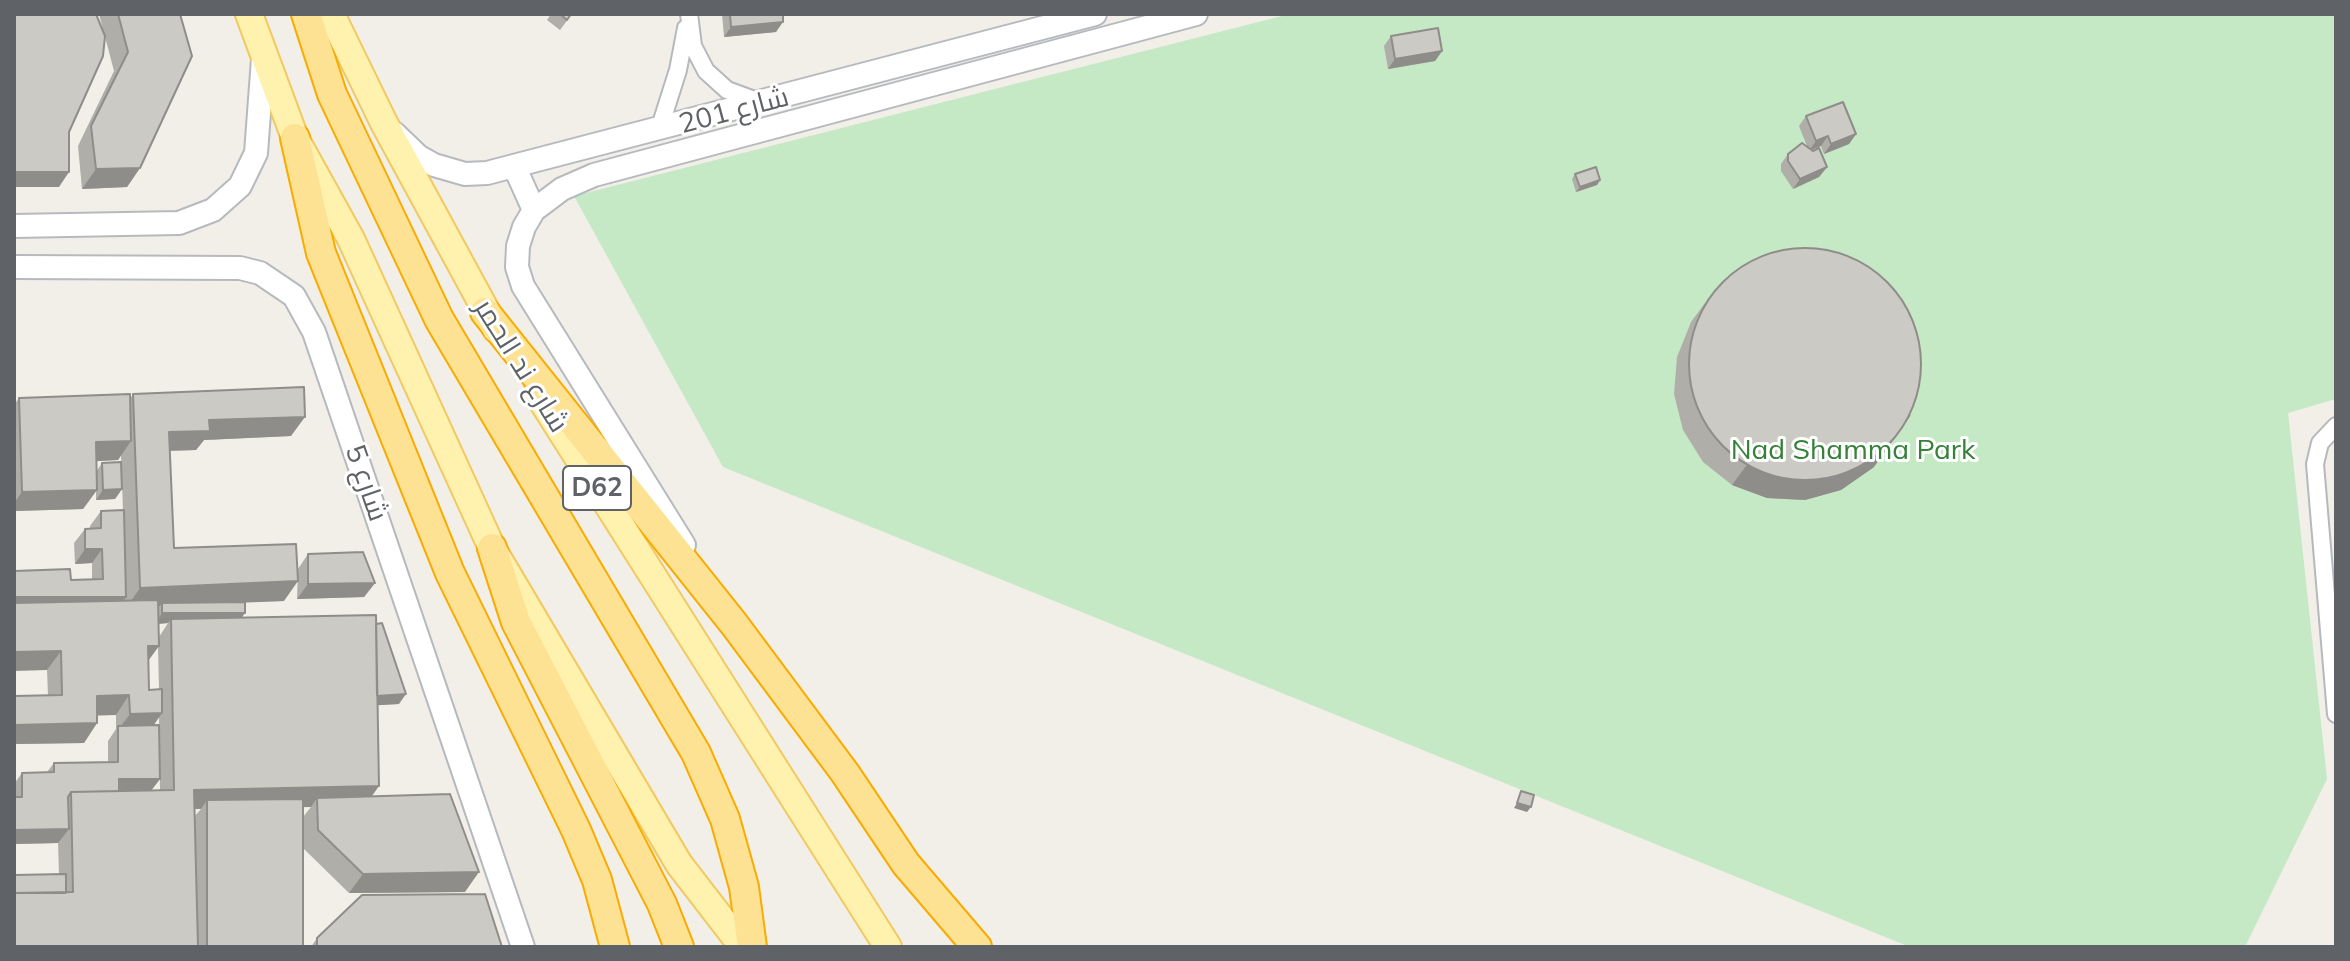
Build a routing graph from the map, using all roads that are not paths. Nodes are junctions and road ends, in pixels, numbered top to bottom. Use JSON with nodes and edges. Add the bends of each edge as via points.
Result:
{"nodes":[{"id":1,"x":249,"y":14,"type":"edge"},
{"id":2,"x":306,"y":14,"type":"edge"},
{"id":3,"x":331,"y":14,"type":"edge"},
{"id":4,"x":688,"y":14,"type":"edge"},
{"id":5,"x":1095,"y":14,"type":"edge"},
{"id":6,"x":1196,"y":14,"type":"edge"},
{"id":7,"x":264,"y":54,"type":"junction"},
{"id":8,"x":767,"y":103,"type":"junction"},
{"id":9,"x":384,"y":123,"type":"junction"},
{"id":10,"x":659,"y":130,"type":"junction"},
{"id":11,"x":295,"y":138,"type":"junction"},
{"id":12,"x":515,"y":168,"type":"junction"},
{"id":13,"x":534,"y":210,"type":"junction"},
{"id":14,"x":14,"y":226,"type":"edge"},
{"id":15,"x":14,"y":267,"type":"edge"},
{"id":16,"x":485,"y":312,"type":"junction"},
{"id":17,"x":2336,"y":426,"type":"edge"},
{"id":18,"x":492,"y":548,"type":"junction"},
{"id":19,"x":734,"y":624,"type":"junction"},
{"id":20,"x":2336,"y":714,"type":"edge"},
{"id":21,"x":523,"y":947,"type":"edge"},
{"id":22,"x":615,"y":947,"type":"edge"},
{"id":23,"x":679,"y":947,"type":"edge"},
{"id":24,"x":743,"y":947,"type":"edge"},
{"id":25,"x":752,"y":947,"type":"edge"},
{"id":26,"x":888,"y":947,"type":"edge"},
{"id":27,"x":977,"y":947,"type":"edge"}],
"edges":[{"from":1,"to":7,"type":"main road"},
{"from":2,"to":25,"type":"highway","via":[[332,94],[439,319],[696,753],[725,819],[744,887]]},
{"from":3,"to":9,"type":"main road","name":"شارع ند الحمر","number":"D62"},
{"from":4,"to":8,"type":"street","via":[[693,46],[706,71],[739,97]]},
{"from":4,"to":10,"type":"street"},
{"from":5,"to":8,"type":"street","name":"شارع 201"},
{"from":6,"to":13,"type":"street","name":"شارع 201","via":[[594,175],[562,189]]},
{"from":7,"to":11,"type":"main road"},
{"from":7,"to":14,"type":"street","via":[[256,153],[240,186],[213,210],[179,223]]},
{"from":8,"to":10,"type":"street","name":"شارع 201"},
{"from":9,"to":12,"type":"street","name":"شارع 201","via":[[418,156],[449,170]]},
{"from":9,"to":16,"type":"main road","name":"شارع ند الحمر","number":"D62"},
{"from":10,"to":12,"type":"street","name":"شارع 201"},
{"from":11,"to":18,"type":"main road","via":[[351,239]]},
{"from":11,"to":22,"type":"highway","via":[[321,253],[450,573],[576,830],[597,880]]},
{"from":12,"to":13,"type":"street"},
{"from":13,"to":19,"type":"street","via":[[518,246],[523,286]]},
{"from":15,"to":21,"type":"street","name":"شارع 5","via":[[240,268],[260,273],[294,296],[314,332]]},
{"from":16,"to":19,"type":"highway"},
{"from":16,"to":26,"type":"main road","name":"شارع ند الحمر","number":"D62"},
{"from":17,"to":20,"type":"street","via":[[2320,443],[2315,464]]},
{"from":18,"to":23,"type":"highway","via":[[516,622],[662,904]]},
{"from":18,"to":24,"type":"main road","via":[[679,864]]},
{"from":19,"to":27,"type":"highway","via":[[906,864]]}]}
